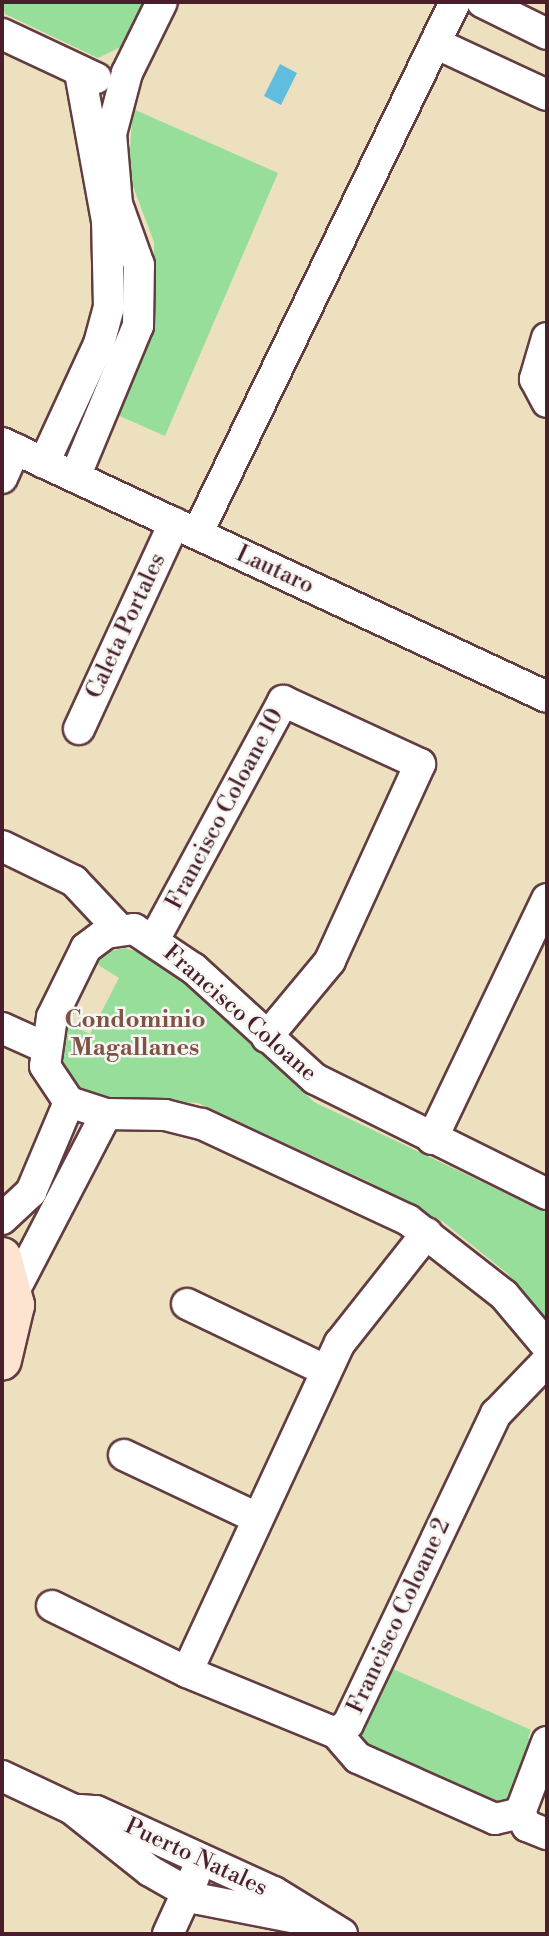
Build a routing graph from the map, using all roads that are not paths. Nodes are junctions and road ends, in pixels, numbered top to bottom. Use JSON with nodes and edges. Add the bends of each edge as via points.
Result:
{"nodes":[{"id":1,"x":163,"y":2,"type":"edge"},
{"id":2,"x":455,"y":2,"type":"edge"},
{"id":3,"x":482,"y":2,"type":"edge"},
{"id":4,"x":2,"y":34,"type":"edge"},
{"id":5,"x":547,"y":34,"type":"edge"},
{"id":6,"x":435,"y":43,"type":"junction"},
{"id":7,"x":127,"y":73,"type":"junction"},
{"id":8,"x":80,"y":74,"type":"junction"},
{"id":9,"x":547,"y":95,"type":"edge"},
{"id":10,"x":547,"y":338,"type":"edge"},
{"id":11,"x":547,"y":402,"type":"edge"},
{"id":12,"x":8,"y":446,"type":"edge"},
{"id":13,"x":44,"y":463,"type":"junction"},
{"id":14,"x":75,"y":477,"type":"junction"},
{"id":15,"x":2,"y":478,"type":"edge"},
{"id":16,"x":186,"y":528,"type":"junction"},
{"id":17,"x":547,"y":698,"type":"edge"},
{"id":18,"x":79,"y":729,"type":"dead end"},
{"id":19,"x":2,"y":846,"type":"edge"},
{"id":20,"x":547,"y":899,"type":"edge"},
{"id":21,"x":119,"y":929,"type":"junction"},
{"id":22,"x":154,"y":940,"type":"junction"},
{"id":23,"x":2,"y":1028,"type":"edge"},
{"id":24,"x":267,"y":1037,"type":"junction"},
{"id":25,"x":44,"y":1047,"type":"junction"},
{"id":26,"x":69,"y":1102,"type":"junction"},
{"id":27,"x":106,"y":1115,"type":"junction"},
{"id":28,"x":432,"y":1139,"type":"junction"},
{"id":29,"x":547,"y":1194,"type":"edge"},
{"id":30,"x":2,"y":1219,"type":"edge"},
{"id":31,"x":427,"y":1233,"type":"junction"},
{"id":32,"x":8,"y":1274,"type":"edge"},
{"id":33,"x":187,"y":1304,"type":"dead end"},
{"id":34,"x":547,"y":1346,"type":"edge"},
{"id":35,"x":2,"y":1360,"type":"edge"},
{"id":36,"x":547,"y":1362,"type":"edge"},
{"id":37,"x":325,"y":1370,"type":"junction"},
{"id":38,"x":124,"y":1455,"type":"dead end"},
{"id":39,"x":257,"y":1517,"type":"junction"},
{"id":40,"x":52,"y":1606,"type":"dead end"},
{"id":41,"x":187,"y":1672,"type":"junction"},
{"id":42,"x":336,"y":1733,"type":"junction"},
{"id":43,"x":547,"y":1742,"type":"edge"},
{"id":44,"x":2,"y":1776,"type":"edge"},
{"id":45,"x":72,"y":1809,"type":"junction"},
{"id":46,"x":520,"y":1812,"type":"junction"},
{"id":47,"x":547,"y":1834,"type":"edge"},
{"id":48,"x":203,"y":1859,"type":"junction"},
{"id":49,"x":186,"y":1893,"type":"junction"},
{"id":50,"x":313,"y":1921,"type":"junction"},
{"id":51,"x":168,"y":1934,"type":"edge"},
{"id":52,"x":342,"y":1934,"type":"edge"}],
"edges":[{"from":1,"to":7,"type":"street"},
{"from":2,"to":6,"type":"street","name":"Caleta Portales"},
{"from":3,"to":5,"type":"street"},
{"from":4,"to":8,"type":"street"},
{"from":6,"to":9,"type":"street"},
{"from":6,"to":16,"type":"street","name":"Caleta Portales"},
{"from":7,"to":8,"type":"street","via":[[113,79]]},
{"from":7,"to":14,"type":"street","via":[[110,161],[117,204],[139,265],[140,310],[133,342]]},
{"from":8,"to":13,"type":"street","via":[[107,221],[109,307],[99,344]]},
{"from":10,"to":11,"type":"street","via":[[535,379]]},
{"from":12,"to":13,"type":"street","name":"Lautaro"},
{"from":12,"to":15,"type":"street"},
{"from":13,"to":14,"type":"street","name":"Lautaro"},
{"from":14,"to":16,"type":"street","name":"Lautaro"},
{"from":16,"to":17,"type":"street","name":"Lautaro"},
{"from":16,"to":18,"type":"street","name":"Caleta Portales"},
{"from":19,"to":21,"type":"street","via":[[74,881]]},
{"from":20,"to":28,"type":"street"},
{"from":21,"to":22,"type":"street","name":"Francisco Coloane"},
{"from":21,"to":25,"type":"street","via":[[81,956]]},
{"from":22,"to":24,"type":"street","name":"Francisco Coloane"},
{"from":22,"to":24,"type":"street","name":"Francisco Coloane 10","via":[[283,701],[420,764],[330,961]]},
{"from":23,"to":25,"type":"street"},
{"from":24,"to":28,"type":"street","name":"Francisco Coloane","via":[[315,1079]]},
{"from":25,"to":26,"type":"street","via":[[50,1077]]},
{"from":26,"to":27,"type":"street"},
{"from":26,"to":30,"type":"street","via":[[31,1192]]},
{"from":27,"to":31,"type":"street","via":[[157,1114],[202,1124]]},
{"from":27,"to":32,"type":"street"},
{"from":28,"to":29,"type":"street","name":"Francisco Coloane"},
{"from":31,"to":34,"type":"street","via":[[503,1295]]},
{"from":31,"to":37,"type":"street","via":[[349,1329]]},
{"from":32,"to":35,"type":"street","via":[[12,1333]]},
{"from":33,"to":37,"type":"street"},
{"from":36,"to":42,"type":"street","name":"Francisco Coloane 2","via":[[496,1414],[348,1724]]},
{"from":37,"to":39,"type":"street"},
{"from":38,"to":39,"type":"street"},
{"from":39,"to":41,"type":"street"},
{"from":40,"to":41,"type":"street","name":"Francisco Coloane 2"},
{"from":41,"to":42,"type":"street","name":"Francisco Coloane 2"},
{"from":42,"to":46,"type":"street","via":[[358,1758],[495,1819]]},
{"from":43,"to":46,"type":"street"},
{"from":44,"to":45,"type":"street","name":"Puerto Natales"},
{"from":45,"to":48,"type":"street","name":"Puerto Natales","via":[[96,1811]]},
{"from":45,"to":49,"type":"street","name":"Puerto Natales"},
{"from":46,"to":47,"type":"street","via":[[527,1826]]},
{"from":48,"to":49,"type":"street"},
{"from":48,"to":50,"type":"street","name":"Puerto Natales","via":[[274,1892]]},
{"from":49,"to":50,"type":"street","name":"Puerto Natales"},
{"from":49,"to":51,"type":"street"},
{"from":50,"to":52,"type":"street","name":"Puerto Natales"}]}
